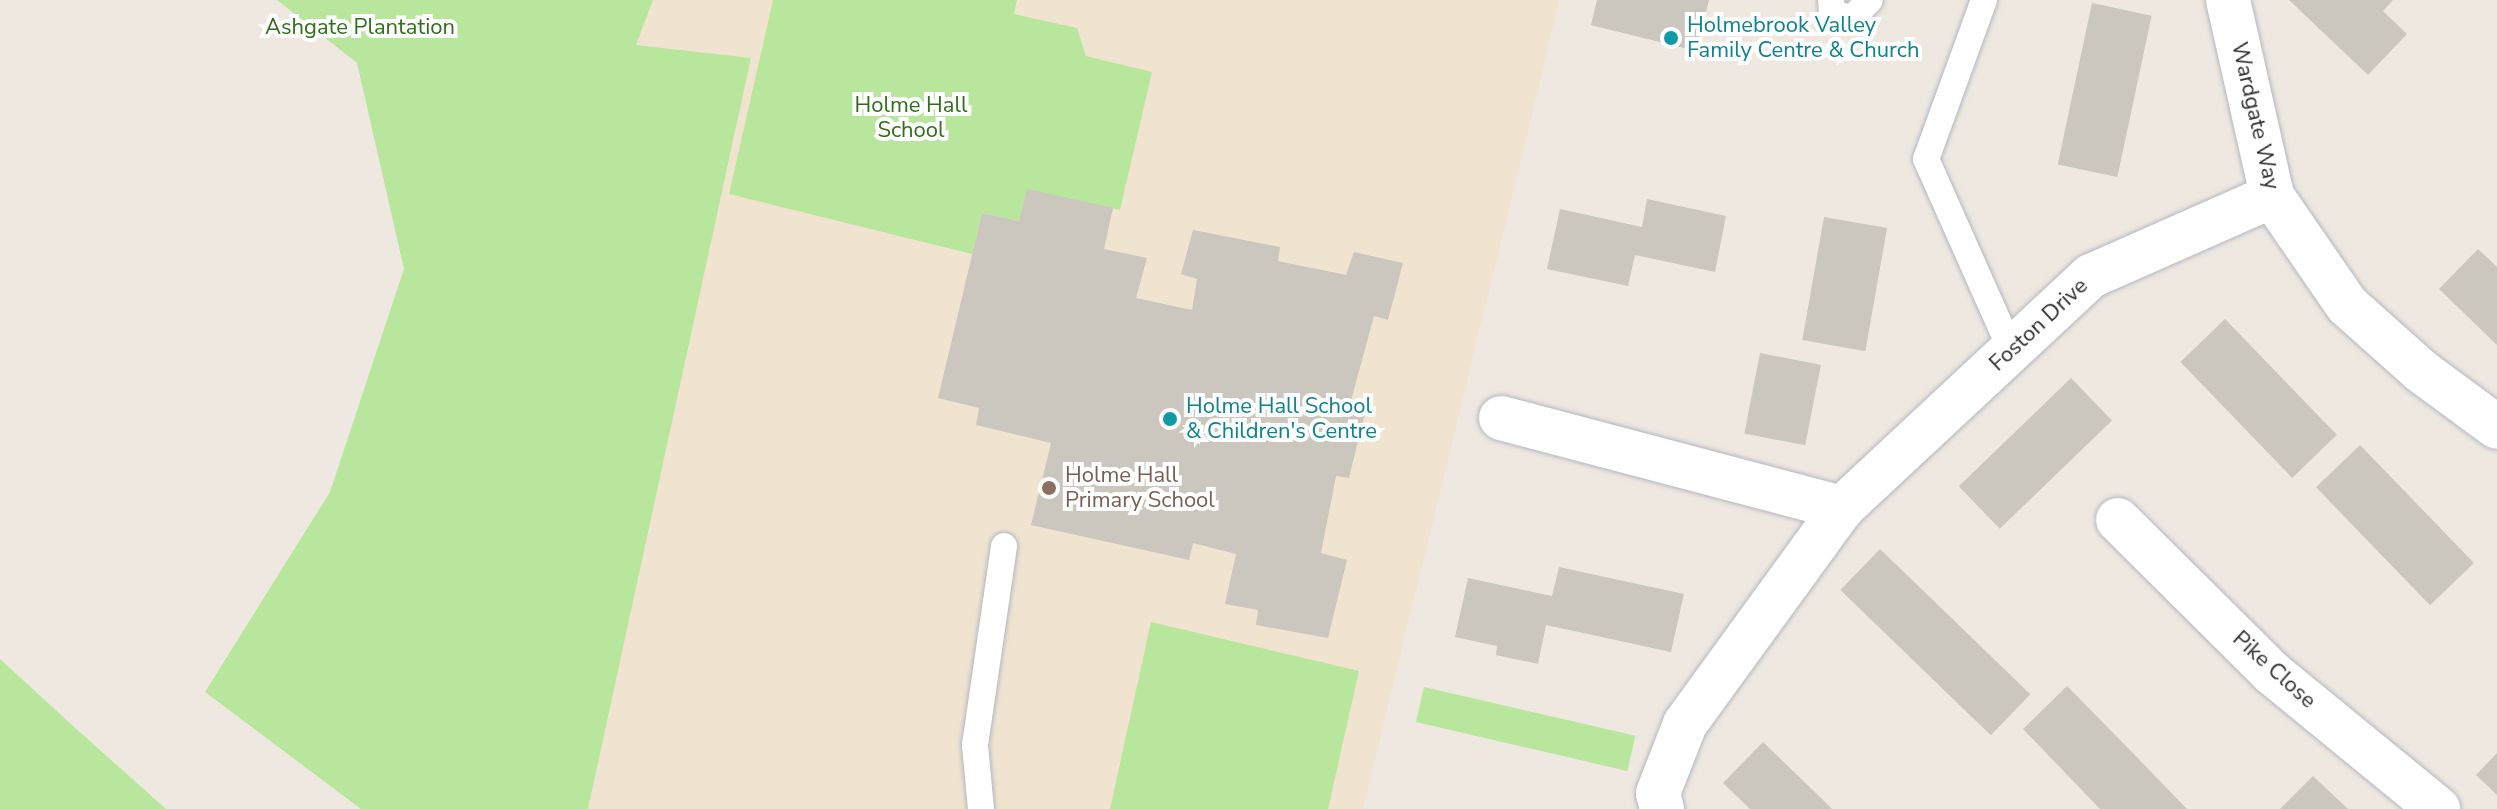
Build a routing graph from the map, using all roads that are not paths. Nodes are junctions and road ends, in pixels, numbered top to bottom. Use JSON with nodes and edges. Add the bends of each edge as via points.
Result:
{"nodes":[{"id":1,"x":1831,"y":0,"type":"edge"},
{"id":2,"x":1870,"y":0,"type":"edge"},
{"id":3,"x":1984,"y":0,"type":"edge"},
{"id":4,"x":2228,"y":0,"type":"edge"},
{"id":5,"x":2272,"y":196,"type":"junction"},
{"id":6,"x":2011,"y":350,"type":"junction"},
{"id":7,"x":1501,"y":418,"type":"dead end"},
{"id":8,"x":2497,"y":427,"type":"edge"},
{"id":9,"x":1842,"y":508,"type":"junction"},
{"id":10,"x":2118,"y":520,"type":"dead end"},
{"id":11,"x":1004,"y":546,"type":"dead end"},
{"id":12,"x":981,"y":809,"type":"edge"},
{"id":13,"x":1662,"y":809,"type":"edge"},
{"id":14,"x":2438,"y":809,"type":"edge"}],
"edges":[{"from":1,"to":2,"type":"lane","via":[[1832,13],[1852,18]]},
{"from":3,"to":6,"type":"lane","via":[[1926,159]]},
{"from":4,"to":5,"type":"street","name":"Wardgate Way"},
{"from":5,"to":6,"type":"street","name":"Foston Drive","via":[[2091,276]]},
{"from":5,"to":8,"type":"street","name":"Wardgate Way","via":[[2347,305],[2421,371]]},
{"from":6,"to":9,"type":"street","name":"Foston Drive"},
{"from":7,"to":9,"type":"street"},
{"from":9,"to":13,"type":"street","name":"Foston Drive","via":[[1685,724],[1658,793]]},
{"from":10,"to":14,"type":"street","name":"Pike Close","via":[[2272,673]]},
{"from":11,"to":12,"type":"lane","via":[[975,745]]}]}
